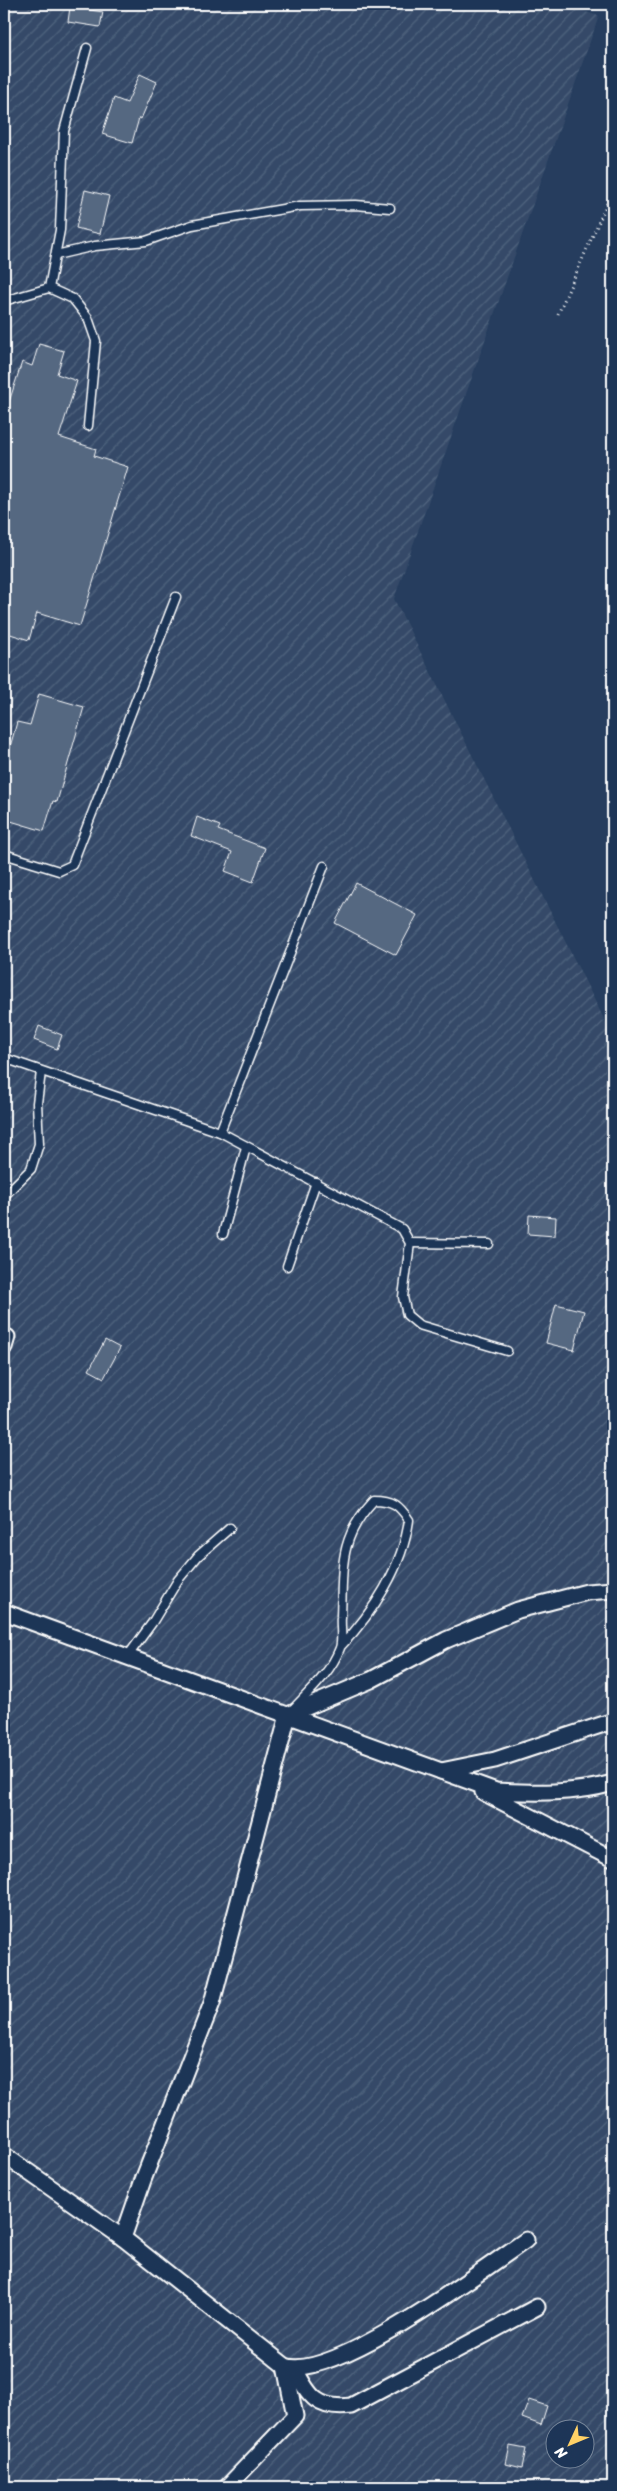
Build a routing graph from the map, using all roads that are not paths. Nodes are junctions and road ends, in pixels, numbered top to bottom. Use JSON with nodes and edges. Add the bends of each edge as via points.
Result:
{"nodes":[{"id":1,"x":87,"y":48,"type":"dead end"},
{"id":2,"x":390,"y":208,"type":"dead end"},
{"id":3,"x":56,"y":255,"type":"junction"},
{"id":4,"x":50,"y":288,"type":"junction"},
{"id":5,"x":4,"y":301,"type":"edge"},
{"id":6,"x":88,"y":426,"type":"dead end"},
{"id":7,"x":176,"y":597,"type":"dead end"},
{"id":8,"x":4,"y":854,"type":"edge"},
{"id":9,"x":324,"y":866,"type":"dead end"},
{"id":10,"x":4,"y":1058,"type":"edge"},
{"id":11,"x":41,"y":1072,"type":"junction"},
{"id":12,"x":220,"y":1132,"type":"junction"},
{"id":13,"x":246,"y":1147,"type":"junction"},
{"id":14,"x":316,"y":1182,"type":"junction"},
{"id":15,"x":4,"y":1196,"type":"edge"},
{"id":16,"x":223,"y":1234,"type":"dead end"},
{"id":17,"x":410,"y":1243,"type":"junction"},
{"id":18,"x":489,"y":1244,"type":"dead end"},
{"id":19,"x":287,"y":1266,"type":"dead end"},
{"id":20,"x":4,"y":1336,"type":"edge"},
{"id":21,"x":4,"y":1347,"type":"edge"},
{"id":22,"x":507,"y":1351,"type":"dead end"},
{"id":23,"x":230,"y":1528,"type":"dead end"},
{"id":24,"x":613,"y":1590,"type":"edge"},
{"id":25,"x":4,"y":1612,"type":"edge"},
{"id":26,"x":341,"y":1646,"type":"junction"},
{"id":27,"x":127,"y":1657,"type":"junction"},
{"id":28,"x":288,"y":1715,"type":"junction"},
{"id":29,"x":613,"y":1721,"type":"edge"},
{"id":30,"x":441,"y":1771,"type":"junction"},
{"id":31,"x":613,"y":1783,"type":"edge"},
{"id":32,"x":613,"y":1859,"type":"edge"},
{"id":33,"x":4,"y":2155,"type":"edge"},
{"id":34,"x":124,"y":2238,"type":"junction"},
{"id":35,"x":526,"y":2240,"type":"dead end"},
{"id":36,"x":537,"y":2308,"type":"dead end"},
{"id":37,"x":290,"y":2368,"type":"junction"},
{"id":38,"x":227,"y":2487,"type":"edge"}],
"edges":[{"from":1,"to":3,"type":"lane","via":[[64,131]]},
{"from":2,"to":3,"type":"lane","via":[[300,206],[192,225],[146,241],[95,246]]},
{"from":3,"to":4,"type":"lane"},
{"from":4,"to":5,"type":"lane"},
{"from":4,"to":6,"type":"lane","via":[[73,299],[88,318],[96,341]]},
{"from":7,"to":8,"type":"lane","via":[[72,865],[59,871]]},
{"from":9,"to":12,"type":"lane"},
{"from":10,"to":11,"type":"lane"},
{"from":11,"to":12,"type":"lane"},
{"from":11,"to":15,"type":"lane","via":[[37,1103],[39,1144],[31,1169]]},
{"from":12,"to":13,"type":"lane"},
{"from":13,"to":14,"type":"lane"},
{"from":13,"to":16,"type":"lane"},
{"from":14,"to":17,"type":"lane","via":[[402,1229]]},
{"from":14,"to":19,"type":"lane"},
{"from":17,"to":18,"type":"lane"},
{"from":17,"to":22,"type":"lane","via":[[403,1297],[407,1315],[419,1325]]},
{"from":20,"to":21,"type":"street","via":[[7,1337]]},
{"from":23,"to":27,"type":"lane","via":[[198,1556],[178,1580]]},
{"from":24,"to":28,"type":"street","via":[[587,1592],[518,1610],[446,1640],[370,1680]]},
{"from":25,"to":27,"type":"street"},
{"from":26,"to":26,"type":"lane","via":[[342,1557],[349,1535],[362,1512],[374,1500],[389,1500],[400,1506],[409,1520],[407,1541],[395,1569],[368,1614]]},
{"from":26,"to":28,"type":"lane","via":[[328,1671]]},
{"from":27,"to":28,"type":"street"},
{"from":28,"to":30,"type":"street"},
{"from":28,"to":34,"type":"street","via":[[212,2003],[142,2180]]},
{"from":29,"to":30,"type":"street","via":[[495,1760]]},
{"from":30,"to":31,"type":"street","via":[[496,1791],[546,1793],[592,1789]]},
{"from":30,"to":32,"type":"street"},
{"from":33,"to":34,"type":"street"},
{"from":34,"to":37,"type":"street"},
{"from":35,"to":37,"type":"street","via":[[429,2309],[387,2333],[334,2357]]},
{"from":36,"to":37,"type":"street","via":[[351,2406],[335,2408],[316,2401]]},
{"from":37,"to":38,"type":"street","via":[[295,2416]]}]}
